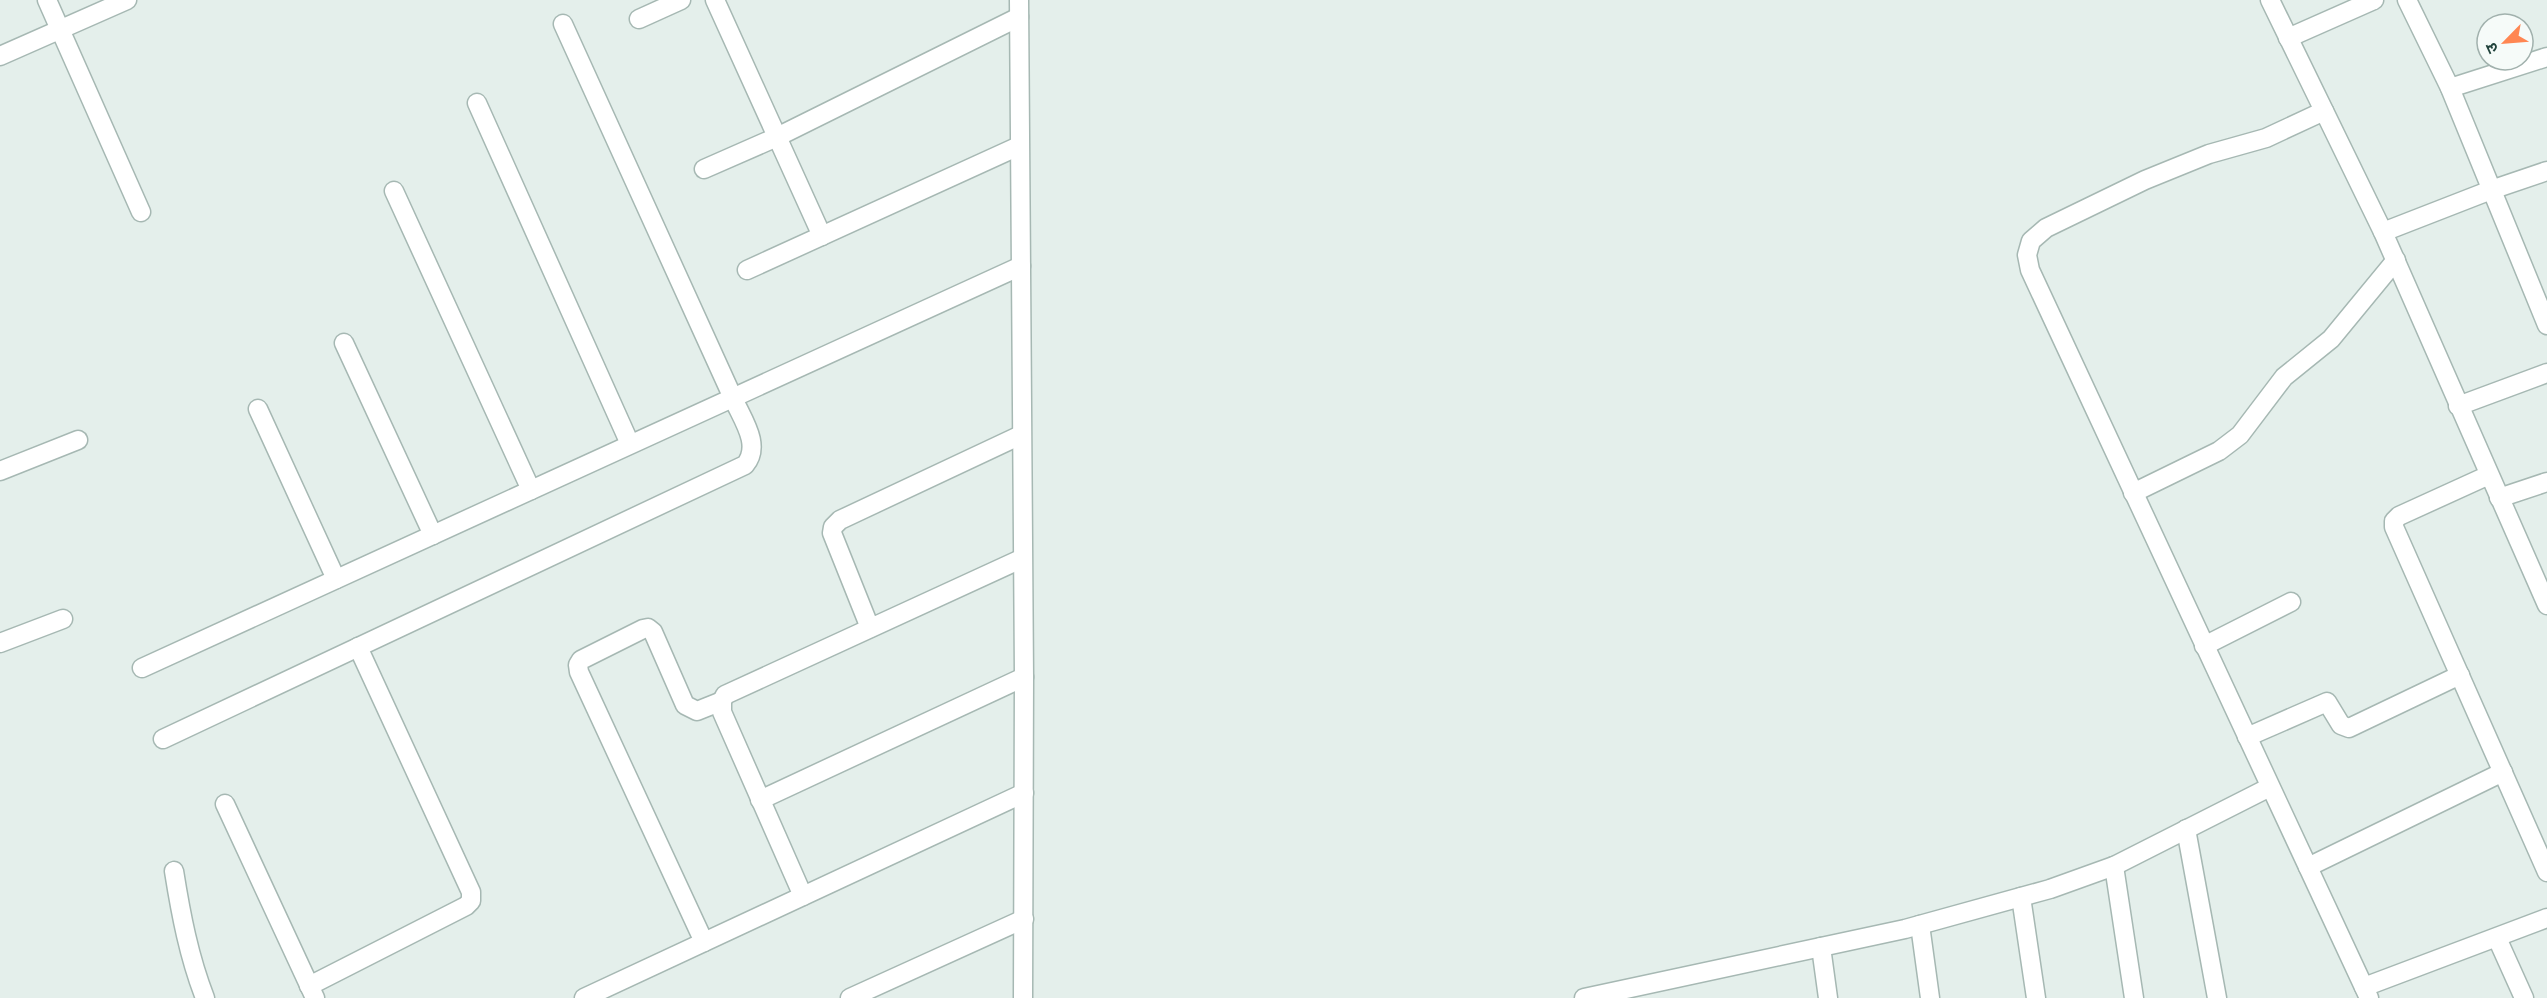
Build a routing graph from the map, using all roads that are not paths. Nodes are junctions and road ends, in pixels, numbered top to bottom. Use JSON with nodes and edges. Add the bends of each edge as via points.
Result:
{"nodes":[{"id":1,"x":47,"y":0,"type":"edge"},
{"id":2,"x":128,"y":0,"type":"edge"},
{"id":3,"x":681,"y":0,"type":"edge"},
{"id":4,"x":715,"y":0,"type":"edge"},
{"id":5,"x":2270,"y":0,"type":"edge"},
{"id":6,"x":2374,"y":0,"type":"edge"},
{"id":7,"x":2407,"y":0,"type":"edge"},
{"id":8,"x":1019,"y":9,"type":"edge"},
{"id":9,"x":639,"y":20,"type":"dead end"},
{"id":10,"x":563,"y":24,"type":"dead end"},
{"id":11,"x":59,"y":30,"type":"junction"},
{"id":12,"x":2288,"y":38,"type":"junction"},
{"id":13,"x":0,"y":56,"type":"edge"},
{"id":14,"x":2547,"y":57,"type":"edge"},
{"id":15,"x":2450,"y":88,"type":"junction"},
{"id":16,"x":477,"y":103,"type":"dead end"},
{"id":17,"x":2324,"y":111,"type":"junction"},
{"id":18,"x":777,"y":137,"type":"junction"},
{"id":19,"x":1019,"y":146,"type":"junction"},
{"id":20,"x":704,"y":169,"type":"dead end"},
{"id":21,"x":2547,"y":171,"type":"edge"},
{"id":22,"x":2491,"y":190,"type":"junction"},
{"id":23,"x":394,"y":191,"type":"dead end"},
{"id":24,"x":141,"y":212,"type":"dead end"},
{"id":25,"x":2383,"y":232,"type":"junction"},
{"id":26,"x":822,"y":236,"type":"junction"},
{"id":27,"x":2396,"y":260,"type":"junction"},
{"id":28,"x":1021,"y":266,"type":"junction"},
{"id":29,"x":747,"y":270,"type":"dead end"},
{"id":30,"x":2540,"y":287,"type":"edge"},
{"id":31,"x":2547,"y":325,"type":"edge"},
{"id":32,"x":344,"y":343,"type":"dead end"},
{"id":33,"x":2547,"y":373,"type":"edge"},
{"id":34,"x":733,"y":398,"type":"junction"},
{"id":35,"x":2458,"y":406,"type":"junction"},
{"id":36,"x":258,"y":409,"type":"dead end"},
{"id":37,"x":1021,"y":435,"type":"junction"},
{"id":38,"x":78,"y":440,"type":"dead end"},
{"id":39,"x":630,"y":444,"type":"junction"},
{"id":40,"x":0,"y":471,"type":"edge"},
{"id":41,"x":2489,"y":475,"type":"junction"},
{"id":42,"x":2547,"y":482,"type":"edge"},
{"id":43,"x":531,"y":490,"type":"junction"},
{"id":44,"x":2133,"y":493,"type":"junction"},
{"id":45,"x":2499,"y":498,"type":"junction"},
{"id":46,"x":433,"y":535,"type":"junction"},
{"id":47,"x":1021,"y":559,"type":"junction"},
{"id":48,"x":336,"y":579,"type":"junction"},
{"id":49,"x":2542,"y":581,"type":"edge"},
{"id":50,"x":2291,"y":602,"type":"dead end"},
{"id":51,"x":2547,"y":605,"type":"edge"},
{"id":52,"x":63,"y":619,"type":"dead end"},
{"id":53,"x":870,"y":628,"type":"junction"},
{"id":54,"x":0,"y":643,"type":"edge"},
{"id":55,"x":2204,"y":646,"type":"junction"},
{"id":56,"x":358,"y":647,"type":"junction"},
{"id":57,"x":142,"y":668,"type":"dead end"},
{"id":58,"x":2460,"y":675,"type":"junction"},
{"id":59,"x":1024,"y":677,"type":"junction"},
{"id":60,"x":722,"y":701,"type":"junction"},
{"id":61,"x":2247,"y":737,"type":"junction"},
{"id":62,"x":163,"y":739,"type":"dead end"},
{"id":63,"x":2503,"y":772,"type":"junction"},
{"id":64,"x":2270,"y":787,"type":"junction"},
{"id":65,"x":1024,"y":793,"type":"junction"},
{"id":66,"x":760,"y":800,"type":"junction"},
{"id":67,"x":225,"y":804,"type":"dead end"},
{"id":68,"x":2186,"y":829,"type":"junction"},
{"id":69,"x":2114,"y":866,"type":"junction"},
{"id":70,"x":2308,"y":867,"type":"junction"},
{"id":71,"x":174,"y":871,"type":"dead end"},
{"id":72,"x":2547,"y":872,"type":"edge"},
{"id":73,"x":803,"y":896,"type":"junction"},
{"id":74,"x":2021,"y":897,"type":"junction"},
{"id":75,"x":2547,"y":918,"type":"edge"},
{"id":76,"x":1023,"y":919,"type":"junction"},
{"id":77,"x":1920,"y":925,"type":"junction"},
{"id":78,"x":2497,"y":938,"type":"junction"},
{"id":79,"x":704,"y":942,"type":"junction"},
{"id":80,"x":1821,"y":947,"type":"junction"},
{"id":81,"x":312,"y":992,"type":"edge"},
{"id":82,"x":2367,"y":993,"type":"edge"},
{"id":83,"x":201,"y":994,"type":"edge"},
{"id":84,"x":584,"y":998,"type":"edge"},
{"id":85,"x":850,"y":998,"type":"edge"},
{"id":86,"x":1023,"y":998,"type":"edge"},
{"id":87,"x":1584,"y":998,"type":"edge"},
{"id":88,"x":1828,"y":998,"type":"edge"},
{"id":89,"x":1930,"y":998,"type":"edge"},
{"id":90,"x":2036,"y":998,"type":"edge"},
{"id":91,"x":2134,"y":998,"type":"edge"},
{"id":92,"x":2217,"y":998,"type":"edge"},
{"id":93,"x":2524,"y":998,"type":"edge"}],
"edges":[{"from":1,"to":11,"type":"street"},
{"from":2,"to":11,"type":"street"},
{"from":3,"to":9,"type":"street"},
{"from":4,"to":18,"type":"street"},
{"from":5,"to":12,"type":"street"},
{"from":6,"to":12,"type":"street"},
{"from":7,"to":15,"type":"street"},
{"from":8,"to":18,"type":"street"},
{"from":8,"to":19,"type":"street"},
{"from":10,"to":34,"type":"street"},
{"from":11,"to":13,"type":"street"},
{"from":11,"to":24,"type":"street"},
{"from":12,"to":17,"type":"street"},
{"from":14,"to":15,"type":"street"},
{"from":15,"to":22,"type":"street"},
{"from":16,"to":39,"type":"street"},
{"from":17,"to":25,"type":"street"},
{"from":17,"to":44,"type":"street","via":[[2266,138],[2209,154],[2145,180],[2046,228],[2031,241],[2027,255],[2030,270]]},
{"from":18,"to":20,"type":"street"},
{"from":18,"to":26,"type":"street"},
{"from":19,"to":26,"type":"street"},
{"from":19,"to":28,"type":"street"},
{"from":21,"to":22,"type":"street"},
{"from":22,"to":25,"type":"street"},
{"from":22,"to":30,"type":"street"},
{"from":23,"to":43,"type":"street"},
{"from":25,"to":27,"type":"street"},
{"from":26,"to":29,"type":"street"},
{"from":27,"to":35,"type":"street"},
{"from":27,"to":44,"type":"street","via":[[2331,339],[2284,377],[2240,435],[2219,451]]},
{"from":28,"to":34,"type":"street"},
{"from":28,"to":37,"type":"street"},
{"from":30,"to":31,"type":"street"},
{"from":32,"to":46,"type":"street"},
{"from":33,"to":35,"type":"street"},
{"from":34,"to":39,"type":"street"},
{"from":34,"to":56,"type":"street","via":[[754,446],[746,465]]},
{"from":35,"to":41,"type":"street"},
{"from":36,"to":48,"type":"street"},
{"from":37,"to":47,"type":"street"},
{"from":37,"to":53,"type":"street","via":[[840,520],[833,527],[832,533]]},
{"from":38,"to":40,"type":"street"},
{"from":39,"to":43,"type":"street"},
{"from":41,"to":45,"type":"street"},
{"from":41,"to":58,"type":"street","via":[[2394,521]]},
{"from":42,"to":45,"type":"street"},
{"from":43,"to":46,"type":"street"},
{"from":44,"to":55,"type":"street"},
{"from":45,"to":49,"type":"street"},
{"from":46,"to":48,"type":"street"},
{"from":47,"to":53,"type":"street"},
{"from":47,"to":59,"type":"street"},
{"from":48,"to":57,"type":"street"},
{"from":49,"to":51,"type":"street"},
{"from":50,"to":55,"type":"street"},
{"from":52,"to":54,"type":"street"},
{"from":53,"to":60,"type":"street","via":[[732,691]]},
{"from":55,"to":61,"type":"street"},
{"from":56,"to":62,"type":"street"},
{"from":56,"to":81,"type":"street","via":[[471,892],[471,901]]},
{"from":58,"to":61,"type":"street","via":[[2349,728],[2341,725],[2326,702]]},
{"from":58,"to":63,"type":"street"},
{"from":59,"to":65,"type":"street"},
{"from":59,"to":66,"type":"street"},
{"from":60,"to":66,"type":"street","via":[[722,712]]},
{"from":60,"to":79,"type":"street","via":[[697,711],[685,705],[648,628],[578,664],[615,753]]},
{"from":61,"to":64,"type":"street"},
{"from":63,"to":70,"type":"street"},
{"from":63,"to":72,"type":"street"},
{"from":64,"to":68,"type":"street"},
{"from":64,"to":70,"type":"street"},
{"from":65,"to":73,"type":"street"},
{"from":65,"to":76,"type":"street"},
{"from":66,"to":73,"type":"street"},
{"from":67,"to":81,"type":"street"},
{"from":68,"to":69,"type":"street"},
{"from":68,"to":92,"type":"street"},
{"from":69,"to":74,"type":"street"},
{"from":69,"to":91,"type":"street"},
{"from":70,"to":82,"type":"street"},
{"from":71,"to":83,"type":"street"},
{"from":73,"to":79,"type":"street"},
{"from":74,"to":77,"type":"street"},
{"from":74,"to":90,"type":"street"},
{"from":75,"to":78,"type":"street"},
{"from":76,"to":85,"type":"street"},
{"from":76,"to":86,"type":"street"},
{"from":77,"to":80,"type":"street"},
{"from":77,"to":89,"type":"street"},
{"from":78,"to":82,"type":"street"},
{"from":78,"to":93,"type":"street"},
{"from":79,"to":84,"type":"street"},
{"from":80,"to":87,"type":"street"},
{"from":80,"to":88,"type":"street"}]}
